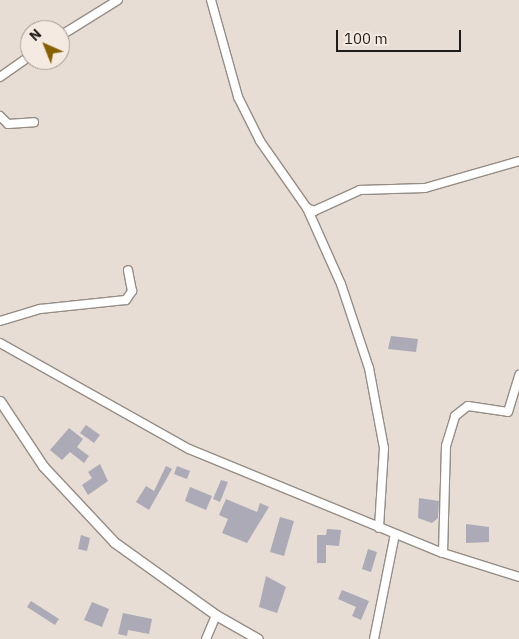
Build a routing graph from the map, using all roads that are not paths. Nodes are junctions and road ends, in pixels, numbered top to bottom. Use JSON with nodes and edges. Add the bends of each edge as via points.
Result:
{"nodes":[{"id":1,"x":118,"y":0,"type":"edge"},
{"id":2,"x":211,"y":0,"type":"edge"},
{"id":3,"x":70,"y":30,"type":"edge"},
{"id":4,"x":20,"y":63,"type":"edge"},
{"id":5,"x":0,"y":77,"type":"edge"},
{"id":6,"x":0,"y":116,"type":"edge"},
{"id":7,"x":34,"y":122,"type":"dead end"},
{"id":8,"x":519,"y":161,"type":"edge"},
{"id":9,"x":307,"y":208,"type":"junction"},
{"id":10,"x":128,"y":270,"type":"dead end"},
{"id":11,"x":0,"y":321,"type":"edge"},
{"id":12,"x":0,"y":343,"type":"edge"},
{"id":13,"x":519,"y":375,"type":"edge"},
{"id":14,"x":0,"y":401,"type":"edge"},
{"id":15,"x":379,"y":528,"type":"junction"},
{"id":16,"x":395,"y":534,"type":"junction"},
{"id":17,"x":443,"y":553,"type":"junction"},
{"id":18,"x":519,"y":577,"type":"edge"},
{"id":19,"x":216,"y":615,"type":"junction"},
{"id":20,"x":206,"y":639,"type":"edge"},
{"id":21,"x":258,"y":639,"type":"edge"},
{"id":22,"x":374,"y":639,"type":"edge"}],
"edges":[{"from":1,"to":3,"type":"street"},
{"from":2,"to":9,"type":"street","via":[[238,97],[260,141]]},
{"from":4,"to":5,"type":"street"},
{"from":6,"to":7,"type":"street","via":[[8,124]]},
{"from":8,"to":9,"type":"street","via":[[426,188],[360,190],[314,211]]},
{"from":9,"to":15,"type":"street","via":[[341,284],[369,368],[384,448]]},
{"from":10,"to":11,"type":"street","via":[[132,291],[126,300],[40,309]]},
{"from":12,"to":15,"type":"street","via":[[189,449]]},
{"from":13,"to":17,"type":"street","via":[[508,412],[468,406],[455,416],[446,446]]},
{"from":14,"to":19,"type":"street","via":[[43,466],[114,542]]},
{"from":15,"to":16,"type":"street"},
{"from":16,"to":17,"type":"street"},
{"from":16,"to":22,"type":"street"},
{"from":17,"to":18,"type":"street"},
{"from":19,"to":20,"type":"street"},
{"from":19,"to":21,"type":"street"}]}
